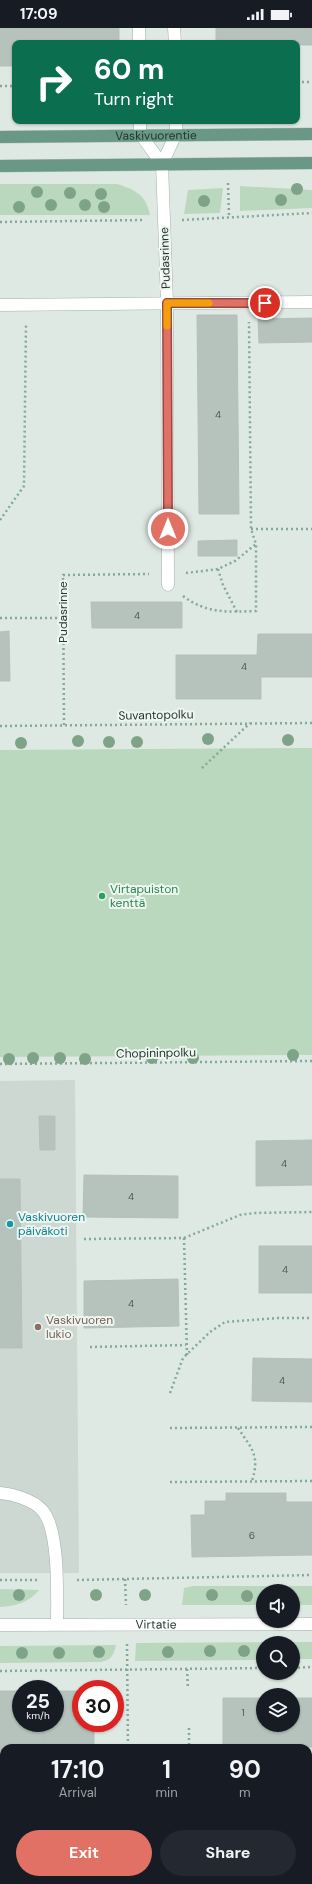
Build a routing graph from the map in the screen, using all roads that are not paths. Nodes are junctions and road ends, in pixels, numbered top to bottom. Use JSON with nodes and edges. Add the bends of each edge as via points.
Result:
{"nodes":[{"id":1,"x":139,"y":28,"type":"edge"},
{"id":2,"x":174,"y":28,"type":"edge"},
{"id":3,"x":139,"y":40,"type":"edge"},
{"id":4,"x":175,"y":40,"type":"edge"},
{"id":5,"x":140,"y":124,"type":"edge"},
{"id":6,"x":176,"y":124,"type":"edge"},
{"id":7,"x":140,"y":134,"type":"junction"},
{"id":8,"x":176,"y":134,"type":"junction"},
{"id":9,"x":312,"y":134,"type":"edge"},
{"id":10,"x":0,"y":137,"type":"edge"},
{"id":11,"x":312,"y":163,"type":"edge"},
{"id":12,"x":162,"y":164,"type":"junction"},
{"id":13,"x":0,"y":166,"type":"edge"},
{"id":14,"x":312,"y":302,"type":"edge"},
{"id":15,"x":167,"y":303,"type":"junction"},
{"id":16,"x":0,"y":305,"type":"edge"},
{"id":17,"x":168,"y":579,"type":"road end"},
{"id":18,"x":0,"y":1493,"type":"edge"},
{"id":19,"x":57,"y":1624,"type":"junction"},
{"id":20,"x":312,"y":1624,"type":"edge"},
{"id":21,"x":0,"y":1625,"type":"edge"}],
"edges":[{"from":1,"to":3,"type":"street"},
{"from":2,"to":4,"type":"street"},
{"from":5,"to":7,"type":"street"},
{"from":6,"to":8,"type":"street"},
{"from":7,"to":8,"type":"main road","name":"Vaskivuorentie"},
{"from":7,"to":10,"type":"main road","name":"Vaskivuorentie"},
{"from":7,"to":12,"type":"street"},
{"from":8,"to":9,"type":"main road","name":"Vaskivuorentie"},
{"from":8,"to":12,"type":"street"},
{"from":11,"to":12,"type":"main road"},
{"from":12,"to":13,"type":"main road"},
{"from":12,"to":15,"type":"street","name":"Pudasrinne"},
{"from":14,"to":15,"type":"street"},
{"from":15,"to":16,"type":"street"},
{"from":15,"to":17,"type":"street","name":"Pudasrinne"},
{"from":18,"to":19,"type":"street","via":[[24,1500],[42,1510],[53,1534]]},
{"from":19,"to":20,"type":"street","name":"Virtatie"},
{"from":19,"to":21,"type":"street","name":"Virtatie"}]}
